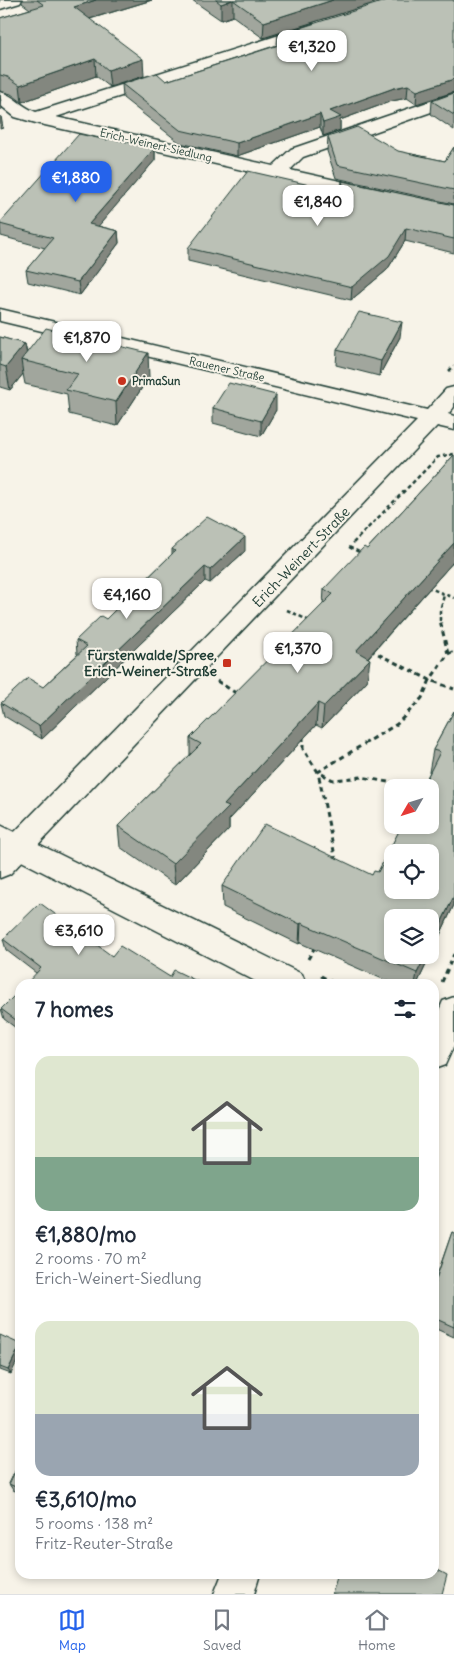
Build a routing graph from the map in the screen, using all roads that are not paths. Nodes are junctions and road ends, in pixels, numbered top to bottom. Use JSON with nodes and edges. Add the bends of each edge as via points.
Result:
{"nodes":[{"id":1,"x":14,"y":0,"type":"edge"},
{"id":2,"x":0,"y":4,"type":"edge"},
{"id":3,"x":333,"y":23,"type":"edge"},
{"id":4,"x":0,"y":97,"type":"edge"},
{"id":5,"x":454,"y":98,"type":"edge"},
{"id":6,"x":36,"y":118,"type":"junction"},
{"id":7,"x":277,"y":172,"type":"junction"},
{"id":8,"x":391,"y":198,"type":"edge"},
{"id":9,"x":0,"y":315,"type":"edge"},
{"id":10,"x":454,"y":394,"type":"edge"},
{"id":11,"x":443,"y":421,"type":"edge"},
{"id":12,"x":6,"y":850,"type":"edge"},
{"id":13,"x":297,"y":975,"type":"edge"},
{"id":14,"x":447,"y":998,"type":"edge"},
{"id":15,"x":439,"y":1054,"type":"edge"},
{"id":16,"x":239,"y":1579,"type":"edge"},
{"id":17,"x":234,"y":1594,"type":"edge"}],
"edges":[{"from":1,"to":2,"type":"street"},
{"from":3,"to":6,"type":"street"},
{"from":4,"to":6,"type":"street","name":"Erich-Weinert-Siedlung","via":[[21,113]]},
{"from":5,"to":7,"type":"street","via":[[297,153]]},
{"from":6,"to":7,"type":"street","name":"Erich-Weinert-Siedlung"},
{"from":7,"to":8,"type":"street","name":"Erich-Weinert-Siedlung"},
{"from":9,"to":11,"type":"street","name":"Rauener Straße"},
{"from":10,"to":11,"type":"street"},
{"from":11,"to":12,"type":"street","name":"Erich-Weinert-Straße","via":[[400,454],[262,597]]},
{"from":12,"to":13,"type":"street"},
{"from":14,"to":15,"type":"street"},
{"from":16,"to":17,"type":"street"}]}
